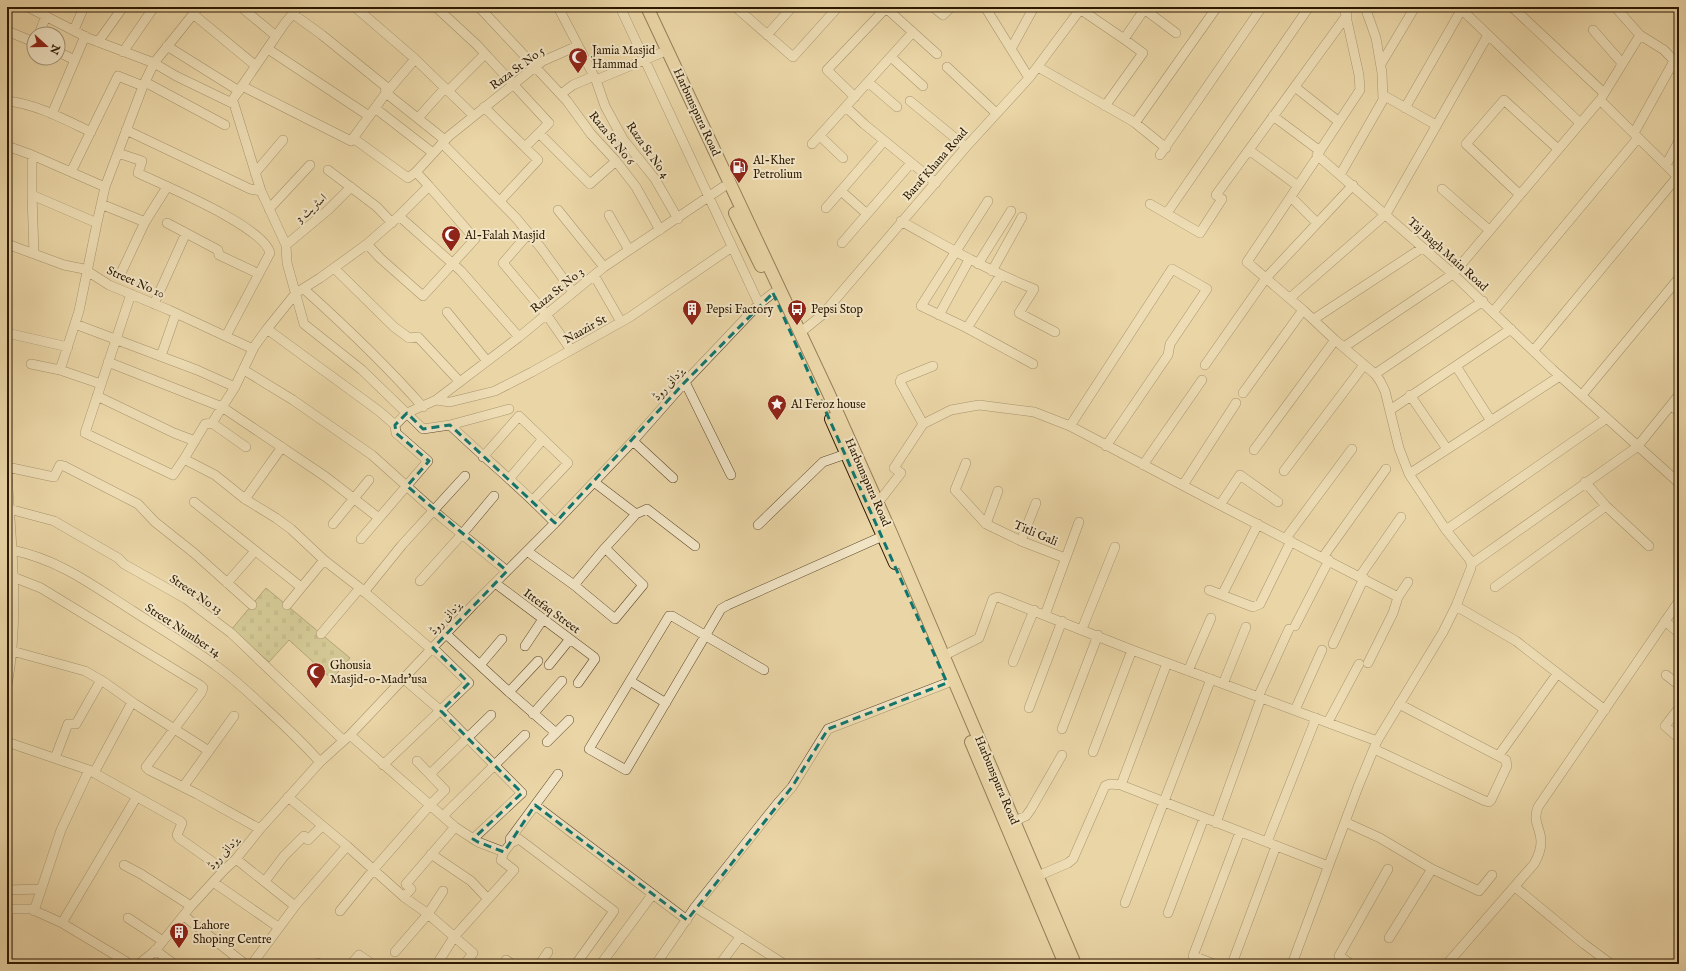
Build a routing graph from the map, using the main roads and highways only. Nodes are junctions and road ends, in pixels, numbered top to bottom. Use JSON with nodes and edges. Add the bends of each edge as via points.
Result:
{"nodes":[{"id":1,"x":639,"y":7,"type":"edge"},
{"id":2,"x":647,"y":7,"type":"edge"},
{"id":3,"x":703,"y":132,"type":"junction"},
{"id":4,"x":825,"y":394,"type":"junction"},
{"id":5,"x":950,"y":682,"type":"junction"},
{"id":6,"x":1059,"y":939,"type":"junction"},
{"id":7,"x":1065,"y":964,"type":"edge"},
{"id":8,"x":1075,"y":964,"type":"edge"}],
"edges":[{"from":1,"to":3,"type":"main road","name":"Harbunspura Road"},
{"from":2,"to":3,"type":"main road","name":"Harbunspura Road"},
{"from":3,"to":4,"type":"main road","name":"Harbunspura Road","via":[[801,332]]},
{"from":3,"to":4,"type":"main road","name":"Harbunspura Road","via":[[724,187]]},
{"from":4,"to":5,"type":"main road","name":"Harbunspura Road","via":[[846,454]]},
{"from":4,"to":5,"type":"main road","name":"Harbunspura Road","via":[[877,504],[943,656]]},
{"from":5,"to":6,"type":"main road","name":"Harbunspura Road"},
{"from":5,"to":6,"type":"main road","name":"Harbunspura Road","via":[[1038,876]]},
{"from":6,"to":7,"type":"main road","name":"Harbunspura Road"},
{"from":6,"to":8,"type":"main road","name":"Harbunspura Road"}]}
